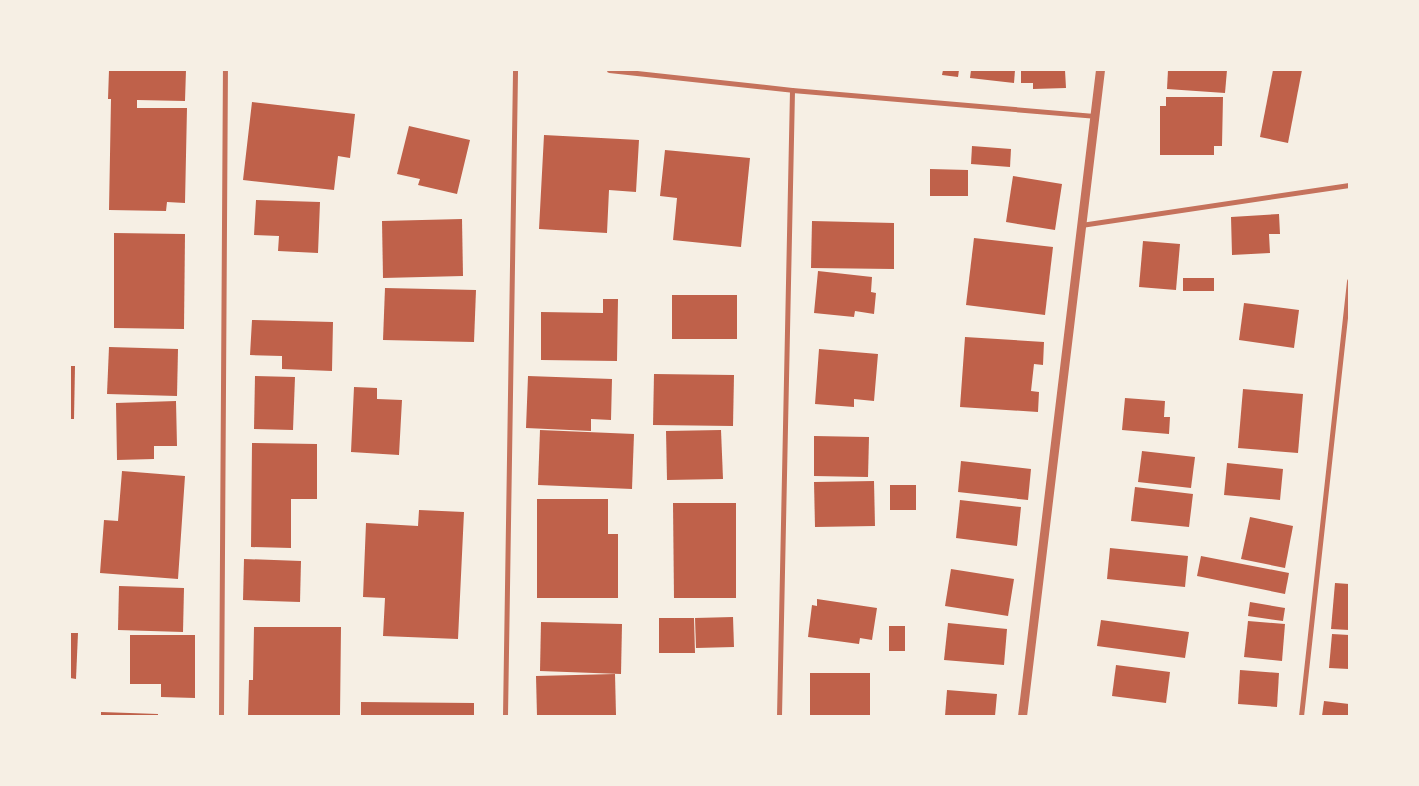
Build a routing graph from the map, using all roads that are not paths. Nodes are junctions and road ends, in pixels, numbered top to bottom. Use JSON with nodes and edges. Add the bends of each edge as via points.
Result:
{"nodes":[{"id":1,"x":225,"y":70,"type":"edge"},
{"id":2,"x":515,"y":70,"type":"edge"},
{"id":3,"x":609,"y":70,"type":"edge"},
{"id":4,"x":1100,"y":70,"type":"edge"},
{"id":5,"x":792,"y":90,"type":"junction"},
{"id":6,"x":1094,"y":116,"type":"junction"},
{"id":7,"x":1349,"y":185,"type":"edge"},
{"id":8,"x":1081,"y":225,"type":"junction"},
{"id":9,"x":1349,"y":281,"type":"edge"},
{"id":10,"x":221,"y":716,"type":"edge"},
{"id":11,"x":505,"y":716,"type":"edge"},
{"id":12,"x":780,"y":716,"type":"edge"},
{"id":13,"x":1022,"y":716,"type":"edge"},
{"id":14,"x":1301,"y":716,"type":"edge"}],
"edges":[{"from":1,"to":10,"type":"street"},
{"from":2,"to":11,"type":"street"},
{"from":3,"to":5,"type":"street"},
{"from":4,"to":6,"type":"street"},
{"from":5,"to":6,"type":"street"},
{"from":5,"to":12,"type":"street"},
{"from":6,"to":8,"type":"street"},
{"from":7,"to":8,"type":"street"},
{"from":8,"to":13,"type":"street"},
{"from":9,"to":14,"type":"street"}]}
